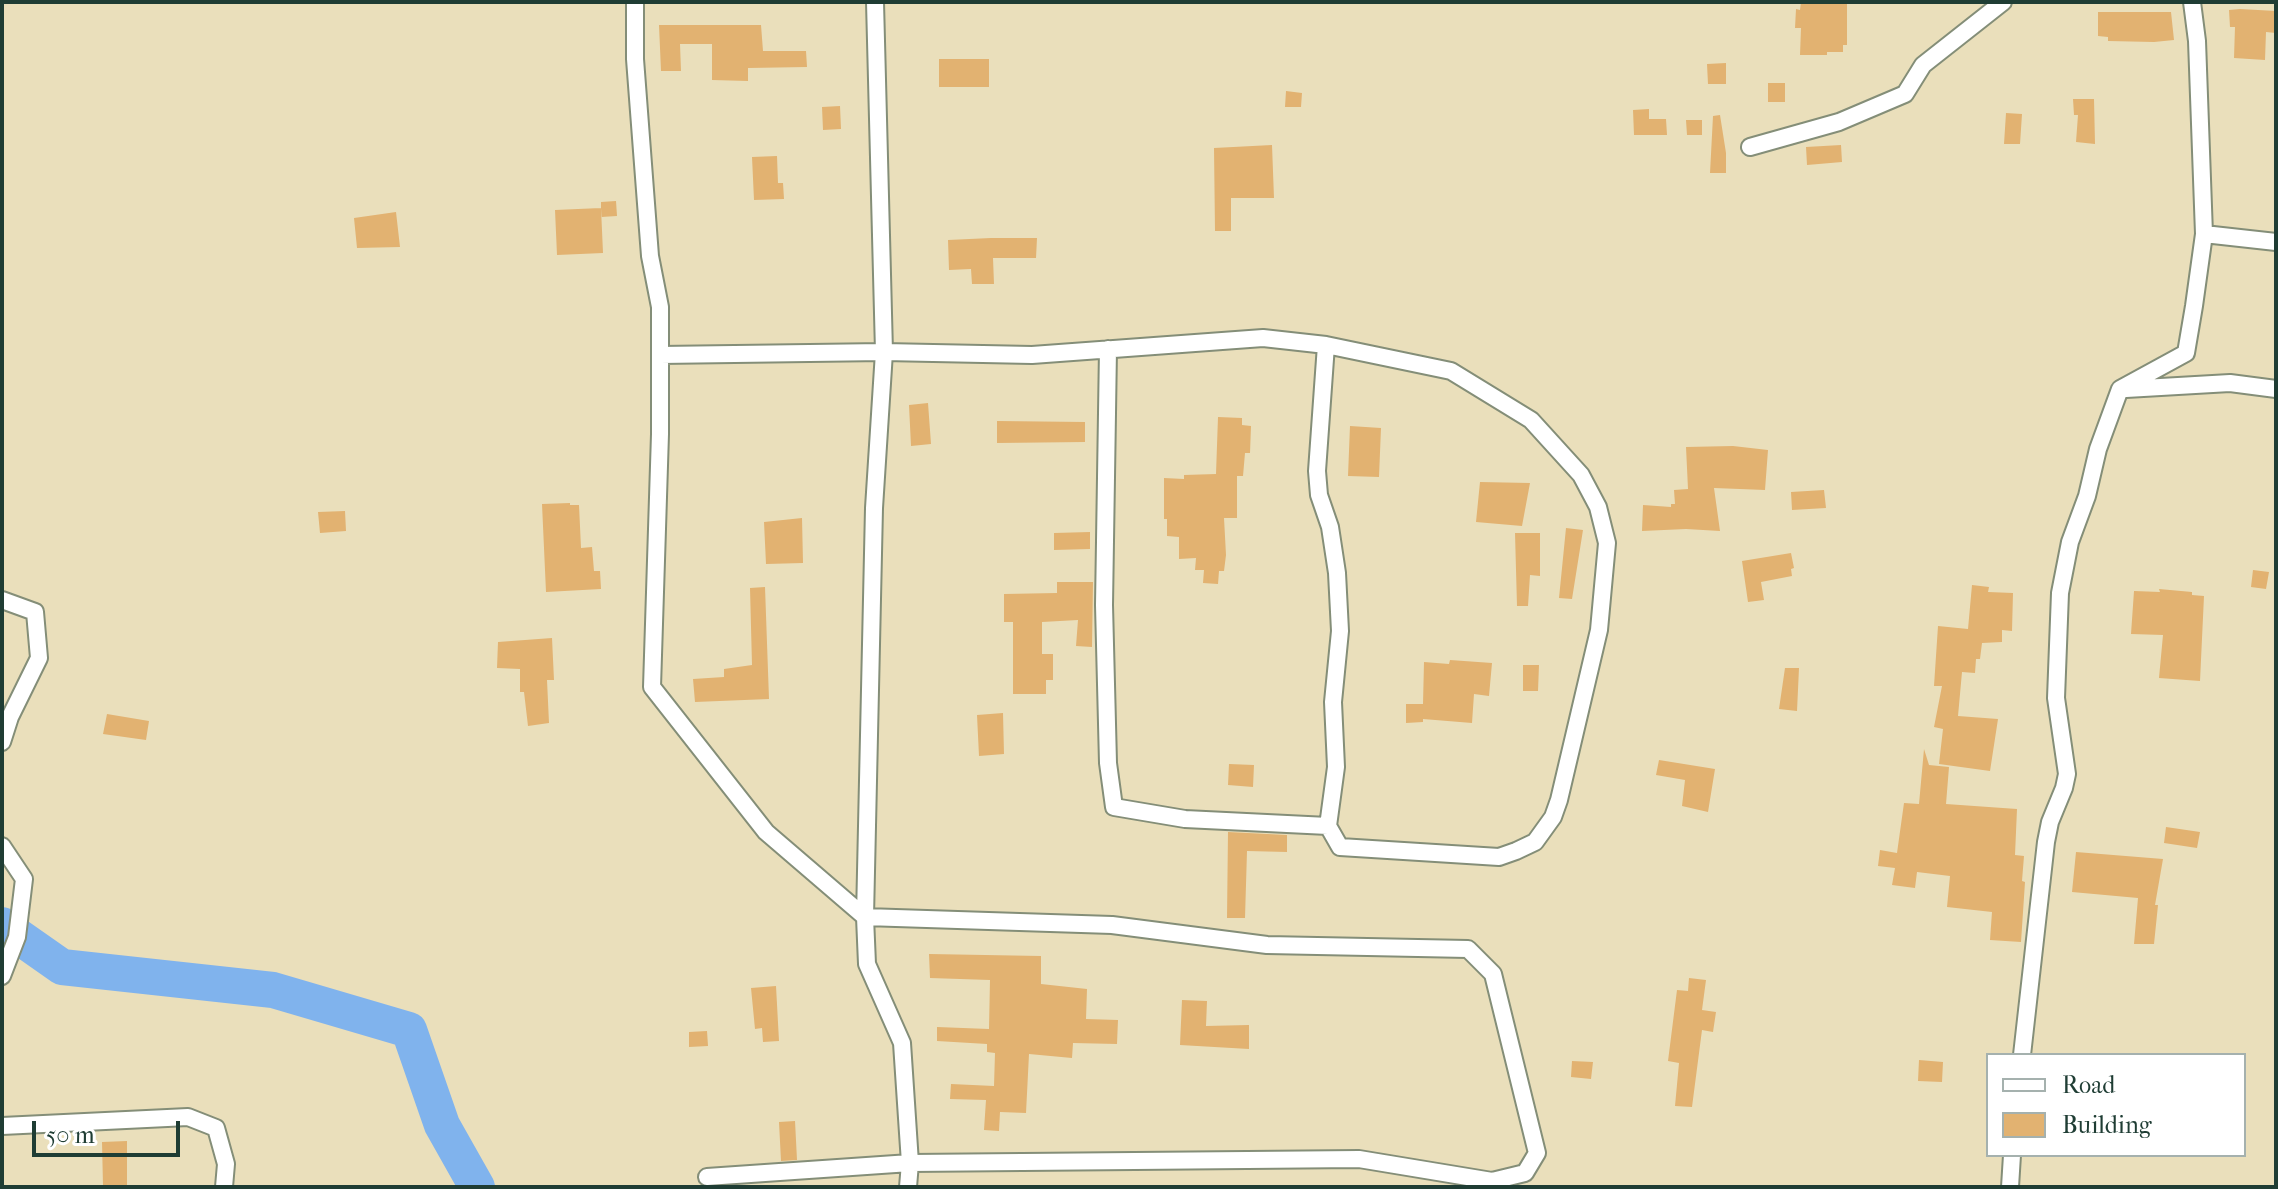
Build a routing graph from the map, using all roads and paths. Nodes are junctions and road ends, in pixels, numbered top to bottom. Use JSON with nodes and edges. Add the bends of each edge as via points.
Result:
{"nodes":[{"id":1,"x":635,"y":2,"type":"edge"},
{"id":2,"x":875,"y":2,"type":"edge"},
{"id":3,"x":2003,"y":2,"type":"edge"},
{"id":4,"x":2192,"y":2,"type":"edge"},
{"id":5,"x":1750,"y":147,"type":"dead end"},
{"id":6,"x":2204,"y":234,"type":"junction"},
{"id":7,"x":2276,"y":242,"type":"edge"},
{"id":8,"x":1326,"y":345,"type":"junction"},
{"id":9,"x":1108,"y":349,"type":"junction"},
{"id":10,"x":884,"y":352,"type":"junction"},
{"id":11,"x":660,"y":355,"type":"junction"},
{"id":12,"x":2120,"y":389,"type":"junction"},
{"id":13,"x":2276,"y":389,"type":"edge"},
{"id":14,"x":2,"y":600,"type":"edge"},
{"id":15,"x":2,"y":742,"type":"edge"},
{"id":16,"x":1328,"y":826,"type":"junction"},
{"id":17,"x":2,"y":846,"type":"edge"},
{"id":18,"x":865,"y":917,"type":"junction"},
{"id":19,"x":2,"y":976,"type":"edge"},
{"id":20,"x":2022,"y":1053,"type":"edge"},
{"id":21,"x":2,"y":1126,"type":"edge"},
{"id":22,"x":2012,"y":1157,"type":"edge"},
{"id":23,"x":910,"y":1163,"type":"junction"},
{"id":24,"x":707,"y":1177,"type":"dead end"},
{"id":25,"x":1492,"y":1184,"type":"edge"},
{"id":26,"x":224,"y":1187,"type":"edge"},
{"id":27,"x":908,"y":1187,"type":"edge"},
{"id":28,"x":2010,"y":1187,"type":"edge"}],
"edges":[{"from":1,"to":11,"type":"street","via":[[636,74],[650,256],[660,307]]},
{"from":2,"to":10,"type":"street"},
{"from":3,"to":5,"type":"street","via":[[1923,65],[1905,94],[1839,122]]},
{"from":4,"to":6,"type":"street"},
{"from":6,"to":7,"type":"street"},
{"from":6,"to":12,"type":"street","via":[[2186,353]]},
{"from":8,"to":9,"type":"street","via":[[1263,338]]},
{"from":8,"to":16,"type":"street","via":[[1317,471],[1337,573],[1340,631],[1333,702],[1336,767]]},
{"from":8,"to":16,"type":"street","via":[[1451,371],[1531,420],[1581,475],[1598,507],[1607,543],[1599,630],[1583,707],[1553,817],[1535,842],[1499,857],[1340,847]]},
{"from":9,"to":10,"type":"street","via":[[1032,355]]},
{"from":9,"to":16,"type":"street","via":[[1104,605],[1114,807],[1185,819]]},
{"from":10,"to":11,"type":"street"},
{"from":10,"to":18,"type":"street","via":[[874,508]]},
{"from":11,"to":18,"type":"street","via":[[652,687],[766,832]]},
{"from":12,"to":13,"type":"street","via":[[2230,383]]},
{"from":12,"to":20,"type":"street","via":[[2070,542],[2060,593],[2056,698],[2067,774],[2046,842]]},
{"from":14,"to":15,"type":"street","via":[[35,612],[39,658]]},
{"from":17,"to":19,"type":"street","via":[[24,879],[17,937]]},
{"from":18,"to":23,"type":"street","via":[[867,964],[902,1043]]},
{"from":18,"to":25,"type":"street","via":[[1112,925],[1267,945],[1468,949],[1493,974],[1537,1153],[1525,1173]]},
{"from":21,"to":26,"type":"street","via":[[188,1117],[216,1128],[226,1164]]},
{"from":22,"to":28,"type":"street"},
{"from":23,"to":24,"type":"street"},
{"from":23,"to":25,"type":"street","via":[[1359,1159]]},
{"from":23,"to":27,"type":"street"}]}
